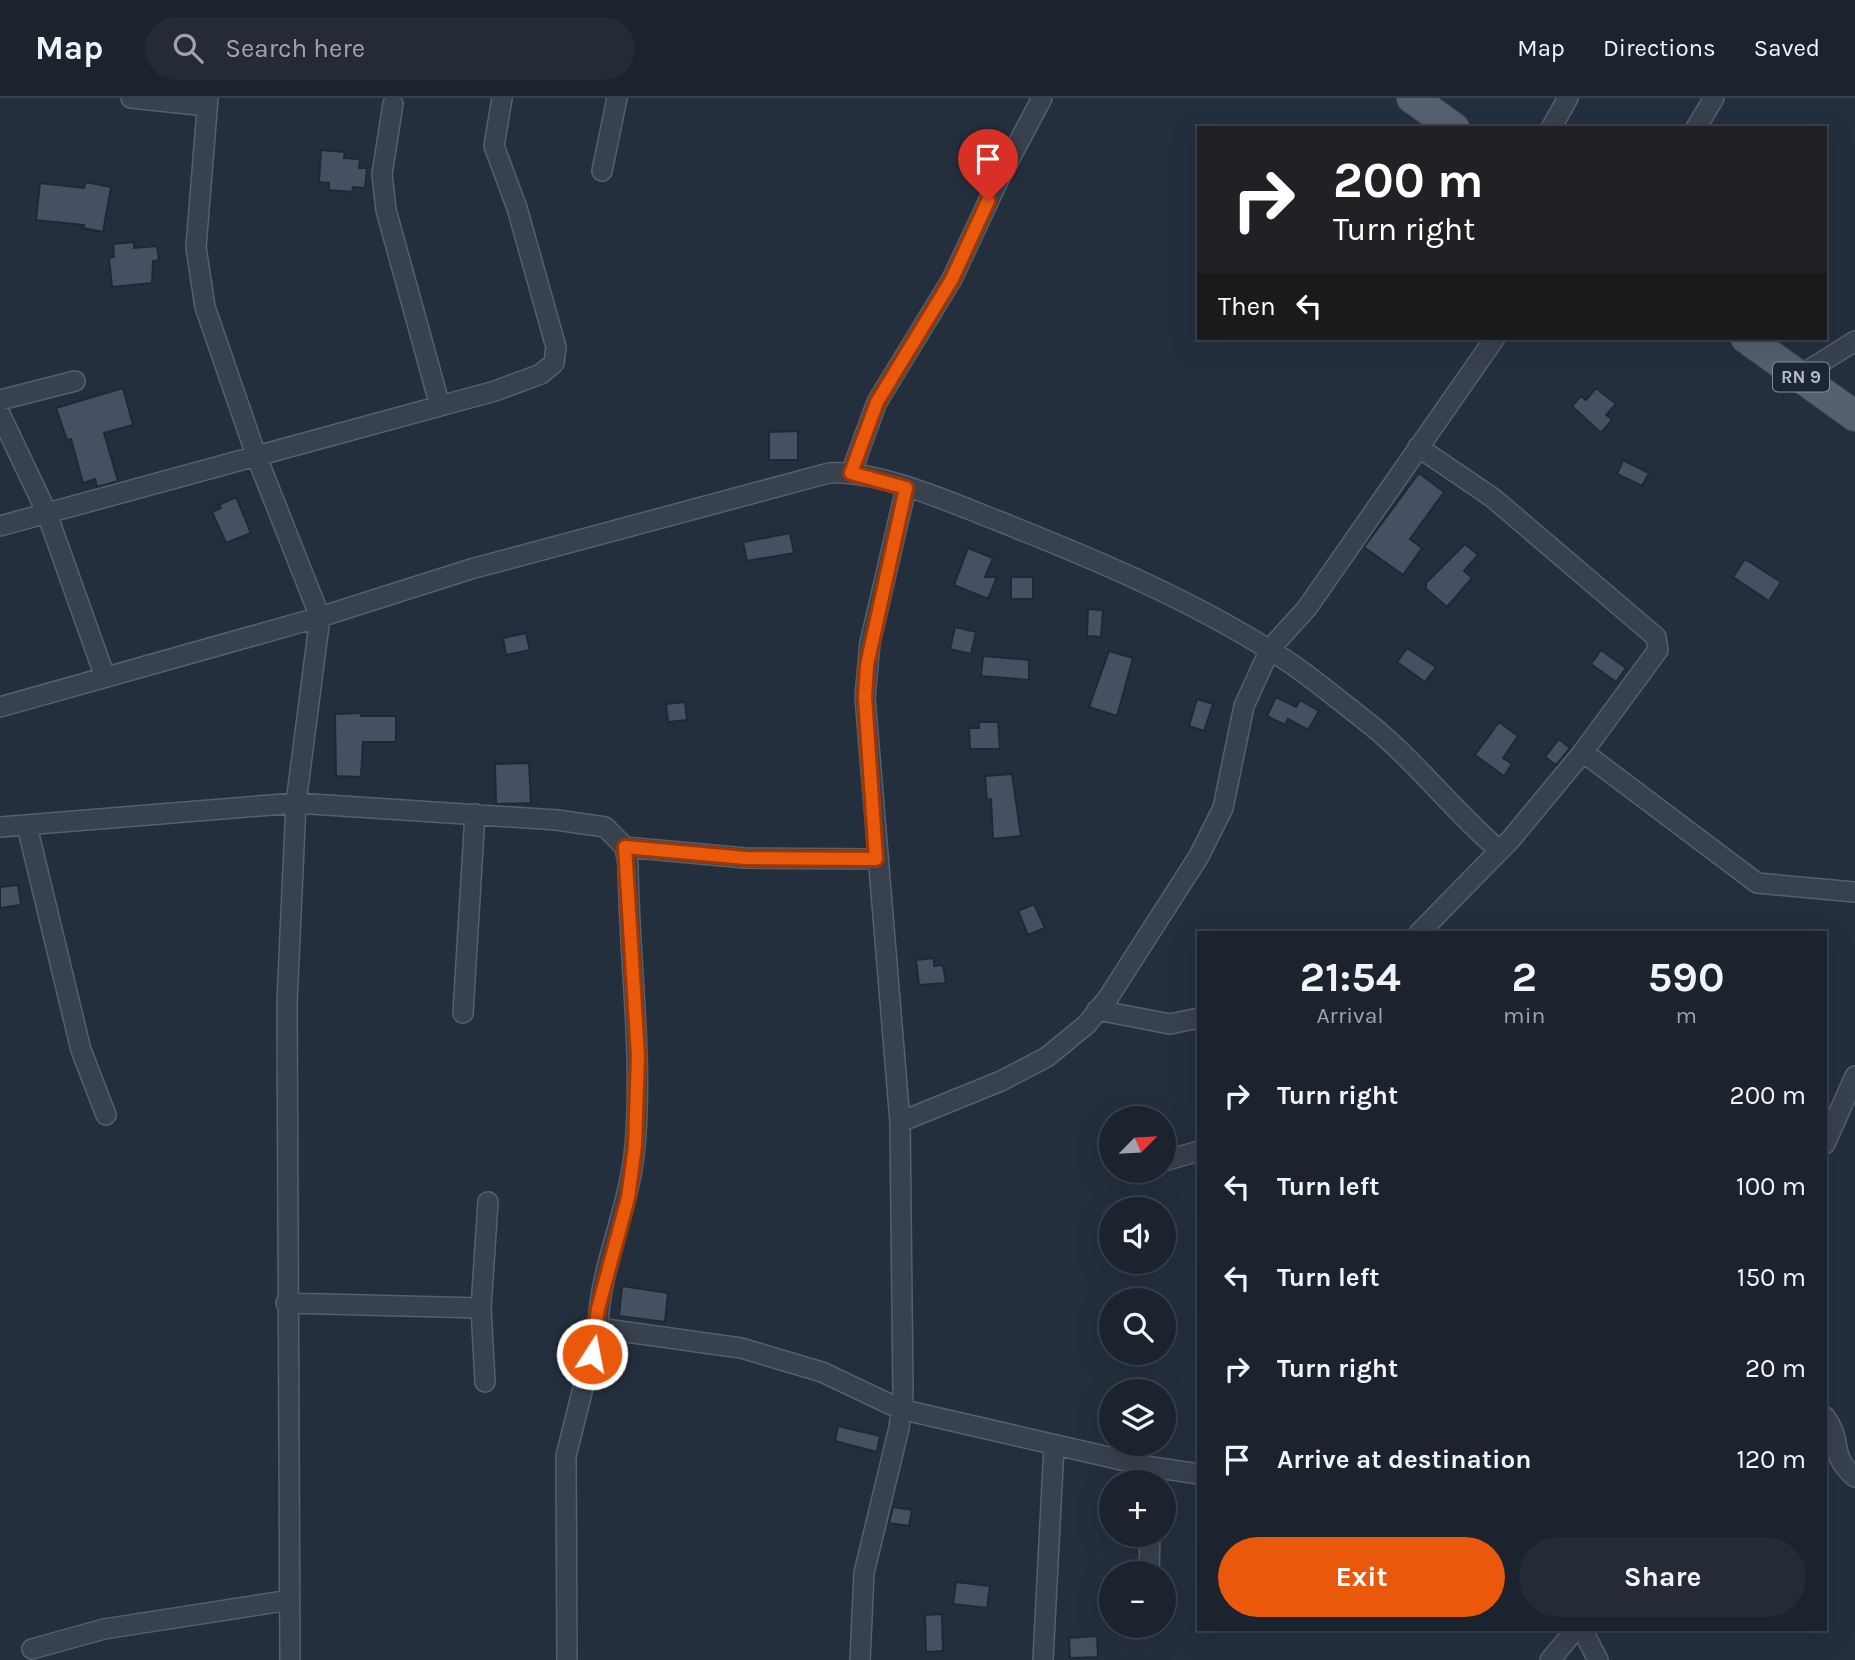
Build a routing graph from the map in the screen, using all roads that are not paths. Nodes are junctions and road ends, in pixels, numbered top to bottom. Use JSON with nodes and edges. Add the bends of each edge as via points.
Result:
{"nodes":[{"id":1,"x":131,"y":98,"type":"edge"},
{"id":2,"x":502,"y":98,"type":"edge"},
{"id":3,"x":617,"y":98,"type":"edge"},
{"id":4,"x":1042,"y":98,"type":"edge"},
{"id":5,"x":1568,"y":98,"type":"edge"},
{"id":6,"x":1714,"y":98,"type":"edge"},
{"id":7,"x":208,"y":102,"type":"edge"},
{"id":8,"x":1425,"y":102,"type":"edge"},
{"id":9,"x":393,"y":104,"type":"dead end"},
{"id":10,"x":1452,"y":126,"type":"edge"},
{"id":11,"x":1552,"y":126,"type":"edge"},
{"id":12,"x":1697,"y":126,"type":"edge"},
{"id":13,"x":602,"y":171,"type":"dead end"},
{"id":14,"x":1494,"y":340,"type":"edge"},
{"id":15,"x":1749,"y":340,"type":"edge"},
{"id":16,"x":1855,"y":341,"type":"edge"},
{"id":17,"x":1799,"y":376,"type":"junction"},
{"id":18,"x":75,"y":381,"type":"dead end"},
{"id":19,"x":0,"y":400,"type":"edge"},
{"id":20,"x":440,"y":406,"type":"junction"},
{"id":21,"x":0,"y":414,"type":"edge"},
{"id":22,"x":1855,"y":416,"type":"edge"},
{"id":23,"x":1418,"y":447,"type":"junction"},
{"id":24,"x":256,"y":454,"type":"junction"},
{"id":25,"x":851,"y":473,"type":"junction"},
{"id":26,"x":906,"y":488,"type":"junction"},
{"id":27,"x":46,"y":512,"type":"junction"},
{"id":28,"x":0,"y":526,"type":"edge"},
{"id":29,"x":320,"y":617,"type":"junction"},
{"id":30,"x":1270,"y":649,"type":"junction"},
{"id":31,"x":105,"y":677,"type":"junction"},
{"id":32,"x":0,"y":706,"type":"edge"},
{"id":33,"x":1583,"y":752,"type":"junction"},
{"id":34,"x":296,"y":803,"type":"junction"},
{"id":35,"x":475,"y":814,"type":"junction"},
{"id":36,"x":27,"y":826,"type":"junction"},
{"id":37,"x":0,"y":827,"type":"edge"},
{"id":38,"x":625,"y":847,"type":"junction"},
{"id":39,"x":1499,"y":850,"type":"junction"},
{"id":40,"x":876,"y":859,"type":"junction"},
{"id":41,"x":1855,"y":892,"type":"edge"},
{"id":42,"x":1427,"y":930,"type":"edge"},
{"id":43,"x":1097,"y":1010,"type":"junction"},
{"id":44,"x":463,"y":1013,"type":"dead end"},
{"id":45,"x":1197,"y":1018,"type":"edge"},
{"id":46,"x":1855,"y":1076,"type":"edge"},
{"id":47,"x":106,"y":1115,"type":"dead end"},
{"id":48,"x":900,"y":1122,"type":"junction"},
{"id":49,"x":1827,"y":1139,"type":"edge"},
{"id":50,"x":1197,"y":1152,"type":"edge"},
{"id":51,"x":1176,"y":1158,"type":"edge"},
{"id":52,"x":488,"y":1202,"type":"dead end"},
{"id":53,"x":286,"y":1303,"type":"junction"},
{"id":54,"x":481,"y":1308,"type":"junction"},
{"id":55,"x":598,"y":1328,"type":"junction"},
{"id":56,"x":485,"y":1382,"type":"dead end"},
{"id":57,"x":900,"y":1409,"type":"junction"},
{"id":58,"x":1827,"y":1421,"type":"edge"},
{"id":59,"x":1054,"y":1446,"type":"junction"},
{"id":60,"x":1134,"y":1470,"type":"edge"},
{"id":61,"x":1176,"y":1474,"type":"edge"},
{"id":62,"x":1197,"y":1474,"type":"edge"},
{"id":63,"x":1855,"y":1477,"type":"edge"},
{"id":64,"x":290,"y":1600,"type":"junction"},
{"id":65,"x":1574,"y":1631,"type":"edge"},
{"id":66,"x":1583,"y":1631,"type":"edge"},
{"id":67,"x":32,"y":1649,"type":"dead end"},
{"id":68,"x":290,"y":1660,"type":"edge"},
{"id":69,"x":567,"y":1660,"type":"edge"},
{"id":70,"x":860,"y":1660,"type":"edge"},
{"id":71,"x":1043,"y":1660,"type":"edge"},
{"id":72,"x":1550,"y":1660,"type":"edge"},
{"id":73,"x":1598,"y":1660,"type":"edge"}],
"edges":[{"from":1,"to":7,"type":"street"},
{"from":2,"to":20,"type":"street","via":[[494,146],[517,208],[556,347],[554,363],[541,374]]},
{"from":3,"to":13,"type":"street"},
{"from":4,"to":25,"type":"street","via":[[952,279],[877,402]]},
{"from":5,"to":11,"type":"street"},
{"from":6,"to":12,"type":"street"},
{"from":7,"to":24,"type":"street","via":[[196,247],[203,295]]},
{"from":8,"to":10,"type":"main road"},
{"from":9,"to":20,"type":"street","via":[[382,174],[386,210]]},
{"from":14,"to":23,"type":"street"},
{"from":15,"to":17,"type":"main road","number":"RN 9"},
{"from":16,"to":17,"type":"street"},
{"from":17,"to":22,"type":"main road","number":"RN 9"},
{"from":18,"to":19,"type":"street"},
{"from":20,"to":24,"type":"street"},
{"from":21,"to":27,"type":"street"},
{"from":23,"to":30,"type":"street","via":[[1307,608]]},
{"from":23,"to":33,"type":"street","via":[[1493,498],[1656,637],[1658,650]]},
{"from":24,"to":27,"type":"street"},
{"from":24,"to":29,"type":"street"},
{"from":25,"to":26,"type":"street"},
{"from":25,"to":29,"type":"street","via":[[829,473],[698,506],[471,569]]},
{"from":26,"to":30,"type":"street","via":[[947,500],[1163,590]]},
{"from":26,"to":40,"type":"street","via":[[867,665]]},
{"from":27,"to":28,"type":"street"},
{"from":27,"to":31,"type":"street"},
{"from":29,"to":31,"type":"street"},
{"from":29,"to":34,"type":"street"},
{"from":30,"to":39,"type":"street","via":[[1364,719],[1433,781]]},
{"from":30,"to":43,"type":"street","via":[[1244,706],[1223,808],[1199,856]]},
{"from":31,"to":32,"type":"street"},
{"from":33,"to":39,"type":"street"},
{"from":33,"to":41,"type":"street","via":[[1757,883]]},
{"from":34,"to":35,"type":"street"},
{"from":34,"to":36,"type":"street"},
{"from":34,"to":53,"type":"street","via":[[287,1002]]},
{"from":35,"to":38,"type":"street","via":[[605,827]]},
{"from":35,"to":44,"type":"street"},
{"from":36,"to":37,"type":"street"},
{"from":36,"to":47,"type":"street","via":[[81,1050]]},
{"from":38,"to":40,"type":"street","via":[[745,858]]},
{"from":38,"to":55,"type":"street","via":[[638,1056],[635,1146],[628,1198],[598,1309]]},
{"from":39,"to":42,"type":"street"},
{"from":40,"to":48,"type":"street"},
{"from":43,"to":45,"type":"street","via":[[1170,1024]]},
{"from":43,"to":48,"type":"street","via":[[1047,1057]]},
{"from":46,"to":49,"type":"street"},
{"from":48,"to":57,"type":"street"},
{"from":50,"to":51,"type":"street"},
{"from":52,"to":54,"type":"street"},
{"from":53,"to":54,"type":"street"},
{"from":53,"to":64,"type":"street"},
{"from":54,"to":56,"type":"street"},
{"from":55,"to":57,"type":"street","via":[[741,1348],[822,1372]]},
{"from":55,"to":69,"type":"street","via":[[566,1457]]},
{"from":57,"to":59,"type":"street"},
{"from":57,"to":70,"type":"street","via":[[864,1573]]},
{"from":58,"to":63,"type":"street","via":[[1836,1435],[1837,1457]]},
{"from":59,"to":60,"type":"street"},
{"from":59,"to":71,"type":"street"},
{"from":61,"to":62,"type":"street"},
{"from":64,"to":67,"type":"street","via":[[104,1629]]},
{"from":64,"to":68,"type":"street"},
{"from":65,"to":72,"type":"street"},
{"from":66,"to":73,"type":"street"}]}
